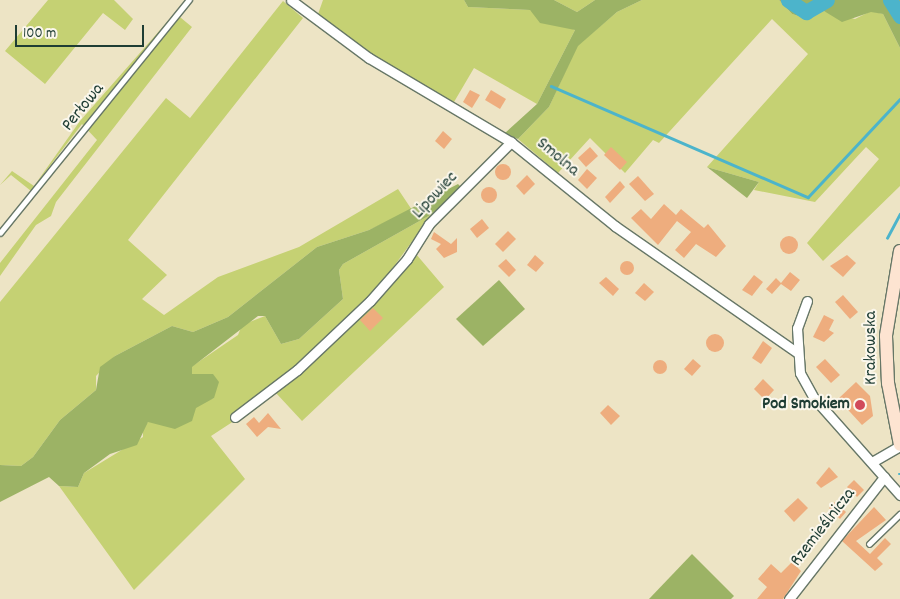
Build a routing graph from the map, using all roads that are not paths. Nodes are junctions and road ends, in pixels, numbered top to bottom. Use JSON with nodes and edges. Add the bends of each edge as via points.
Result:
{"nodes":[{"id":1,"x":189,"y":0,"type":"edge"},
{"id":2,"x":291,"y":0,"type":"edge"},
{"id":3,"x":511,"y":142,"type":"junction"},
{"id":4,"x":0,"y":233,"type":"edge"},
{"id":5,"x":900,"y":252,"type":"edge"},
{"id":6,"x":806,"y":301,"type":"dead end"},
{"id":7,"x":796,"y":352,"type":"junction"},
{"id":8,"x":235,"y":417,"type":"dead end"},
{"id":9,"x":900,"y":445,"type":"edge"},
{"id":10,"x":872,"y":462,"type":"junction"},
{"id":11,"x":884,"y":477,"type":"junction"},
{"id":12,"x":900,"y":495,"type":"edge"},
{"id":13,"x":900,"y":514,"type":"edge"},
{"id":14,"x":869,"y":544,"type":"dead end"},
{"id":15,"x":790,"y":599,"type":"edge"}],
"edges":[{"from":1,"to":4,"type":"lane","name":"Perłowa"},
{"from":2,"to":3,"type":"street","name":"Smolna","via":[[368,58]]},
{"from":3,"to":7,"type":"street","name":"Smolna","via":[[609,221]]},
{"from":3,"to":8,"type":"street","name":"Lipowiec","via":[[429,224],[406,259],[370,301],[297,370]]},
{"from":5,"to":9,"type":"main road","name":"Krakowska","via":[[886,336],[888,383]]},
{"from":6,"to":7,"type":"street"},
{"from":7,"to":10,"type":"street","via":[[814,398]]},
{"from":9,"to":10,"type":"street"},
{"from":10,"to":11,"type":"street"},
{"from":11,"to":12,"type":"street"},
{"from":11,"to":15,"type":"street","name":"Rzemieślnicza"},
{"from":13,"to":14,"type":"lane"}]}
